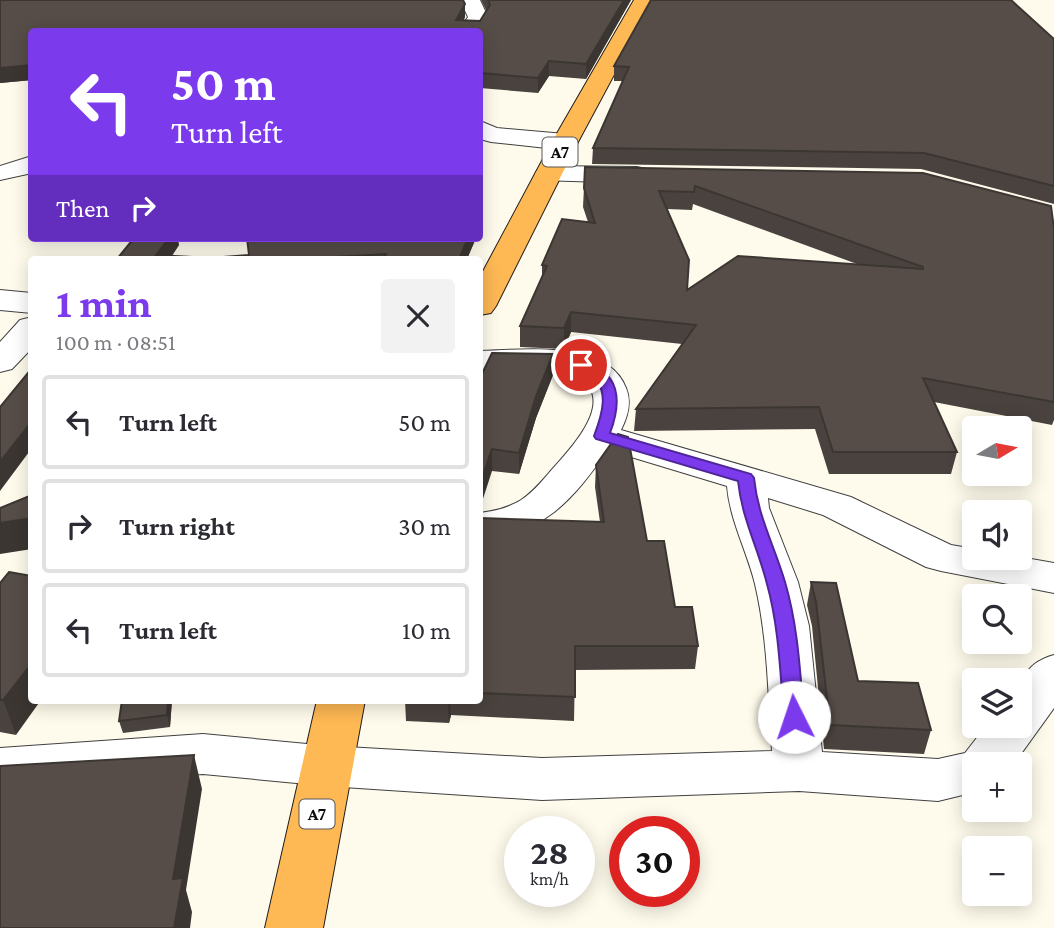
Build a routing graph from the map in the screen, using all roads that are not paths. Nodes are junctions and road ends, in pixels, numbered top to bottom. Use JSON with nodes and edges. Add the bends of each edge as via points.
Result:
{"nodes":[{"id":1,"x":470,"y":0,"type":"edge"},
{"id":2,"x":644,"y":0,"type":"edge"},
{"id":3,"x":471,"y":28,"type":"edge"},
{"id":4,"x":483,"y":134,"type":"edge"},
{"id":5,"x":565,"y":142,"type":"junction"},
{"id":6,"x":28,"y":165,"type":"edge"},
{"id":7,"x":1,"y":174,"type":"edge"},
{"id":8,"x":548,"y":174,"type":"junction"},
{"id":9,"x":660,"y":175,"type":"edge"},
{"id":10,"x":0,"y":300,"type":"edge"},
{"id":11,"x":483,"y":300,"type":"edge"},
{"id":12,"x":28,"y":303,"type":"edge"},
{"id":13,"x":28,"y":331,"type":"edge"},
{"id":14,"x":483,"y":361,"type":"edge"},
{"id":15,"x":0,"y":362,"type":"edge"},
{"id":16,"x":602,"y":436,"type":"junction"},
{"id":17,"x":746,"y":478,"type":"junction"},
{"id":18,"x":483,"y":526,"type":"edge"},
{"id":19,"x":1054,"y":578,"type":"edge"},
{"id":20,"x":1054,"y":672,"type":"edge"},
{"id":21,"x":1032,"y":702,"type":"edge"},
{"id":22,"x":340,"y":704,"type":"edge"},
{"id":23,"x":1005,"y":738,"type":"edge"},
{"id":24,"x":994,"y":752,"type":"edge"},
{"id":25,"x":328,"y":766,"type":"junction"},
{"id":26,"x":0,"y":768,"type":"edge"},
{"id":27,"x":799,"y":771,"type":"junction"},
{"id":28,"x":962,"y":775,"type":"edge"},
{"id":29,"x":294,"y":928,"type":"edge"}],
"edges":[{"from":1,"to":3,"type":"street","via":[[478,17]]},
{"from":2,"to":5,"type":"highway","number":"A7"},
{"from":4,"to":5,"type":"street"},
{"from":5,"to":8,"type":"highway","number":"A7"},
{"from":6,"to":7,"type":"street"},
{"from":8,"to":9,"type":"street"},
{"from":8,"to":11,"type":"highway","number":"A7"},
{"from":10,"to":12,"type":"street"},
{"from":13,"to":15,"type":"street"},
{"from":14,"to":16,"type":"street","via":[[554,362],[595,371],[609,389],[611,409]]},
{"from":16,"to":17,"type":"street"},
{"from":16,"to":18,"type":"street","via":[[536,509],[516,520]]},
{"from":17,"to":19,"type":"street","via":[[837,506],[941,557]]},
{"from":17,"to":27,"type":"street","via":[[749,508],[776,582],[786,626]]},
{"from":20,"to":21,"type":"street"},
{"from":22,"to":25,"type":"highway","number":"A7"},
{"from":23,"to":24,"type":"street"},
{"from":25,"to":26,"type":"street","via":[[203,754]]},
{"from":25,"to":27,"type":"street","via":[[542,779]]},
{"from":25,"to":29,"type":"highway","number":"A7"},
{"from":27,"to":28,"type":"street","via":[[938,780]]}]}
